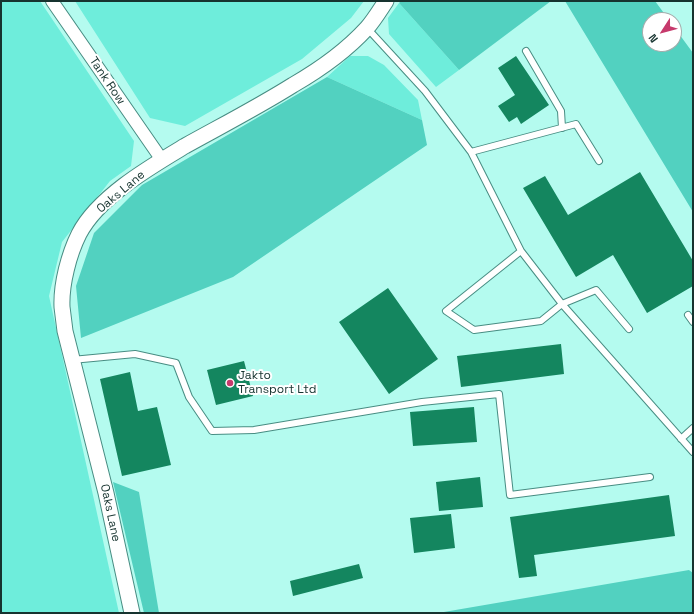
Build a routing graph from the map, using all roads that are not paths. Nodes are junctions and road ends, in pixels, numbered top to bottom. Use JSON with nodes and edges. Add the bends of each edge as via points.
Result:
{"nodes":[{"id":1,"x":52,"y":1,"type":"edge"},
{"id":2,"x":386,"y":1,"type":"edge"},
{"id":3,"x":367,"y":28,"type":"junction"},
{"id":4,"x":526,"y":51,"type":"dead end"},
{"id":5,"x":562,"y":128,"type":"junction"},
{"id":6,"x":471,"y":152,"type":"junction"},
{"id":7,"x":162,"y":160,"type":"junction"},
{"id":8,"x":598,"y":161,"type":"dead end"},
{"id":9,"x":521,"y":251,"type":"junction"},
{"id":10,"x":562,"y":304,"type":"junction"},
{"id":11,"x":688,"y":315,"type":"dead end"},
{"id":12,"x":693,"y":322,"type":"edge"},
{"id":13,"x":629,"y":329,"type":"dead end"},
{"id":14,"x":72,"y":360,"type":"junction"},
{"id":15,"x":693,"y":428,"type":"edge"},
{"id":16,"x":681,"y":439,"type":"junction"},
{"id":17,"x":693,"y":452,"type":"edge"},
{"id":18,"x":650,"y":477,"type":"dead end"},
{"id":19,"x":132,"y":613,"type":"edge"}],
"edges":[{"from":1,"to":7,"type":"street","name":"Tank Row"},
{"from":2,"to":3,"type":"street","name":"Oaks Lane"},
{"from":3,"to":6,"type":"lane","via":[[425,92]]},
{"from":3,"to":7,"type":"street","name":"Oaks Lane","via":[[320,68],[294,85]]},
{"from":4,"to":5,"type":"lane","via":[[561,111]]},
{"from":5,"to":6,"type":"lane"},
{"from":5,"to":8,"type":"lane","via":[[576,124]]},
{"from":6,"to":9,"type":"lane"},
{"from":7,"to":14,"type":"street","name":"Oaks Lane","via":[[106,201],[90,218],[72,250],[66,270],[62,305]]},
{"from":9,"to":10,"type":"lane"},
{"from":9,"to":10,"type":"lane","via":[[446,311],[474,330],[541,321]]},
{"from":10,"to":13,"type":"lane","via":[[596,290]]},
{"from":10,"to":16,"type":"lane"},
{"from":11,"to":12,"type":"lane"},
{"from":14,"to":18,"type":"lane","via":[[135,354],[176,362],[189,397],[212,431],[254,430],[422,402],[499,394],[510,495]]},
{"from":14,"to":19,"type":"street","name":"Oaks Lane","via":[[106,493]]},
{"from":15,"to":16,"type":"lane"},
{"from":16,"to":17,"type":"lane"}]}
